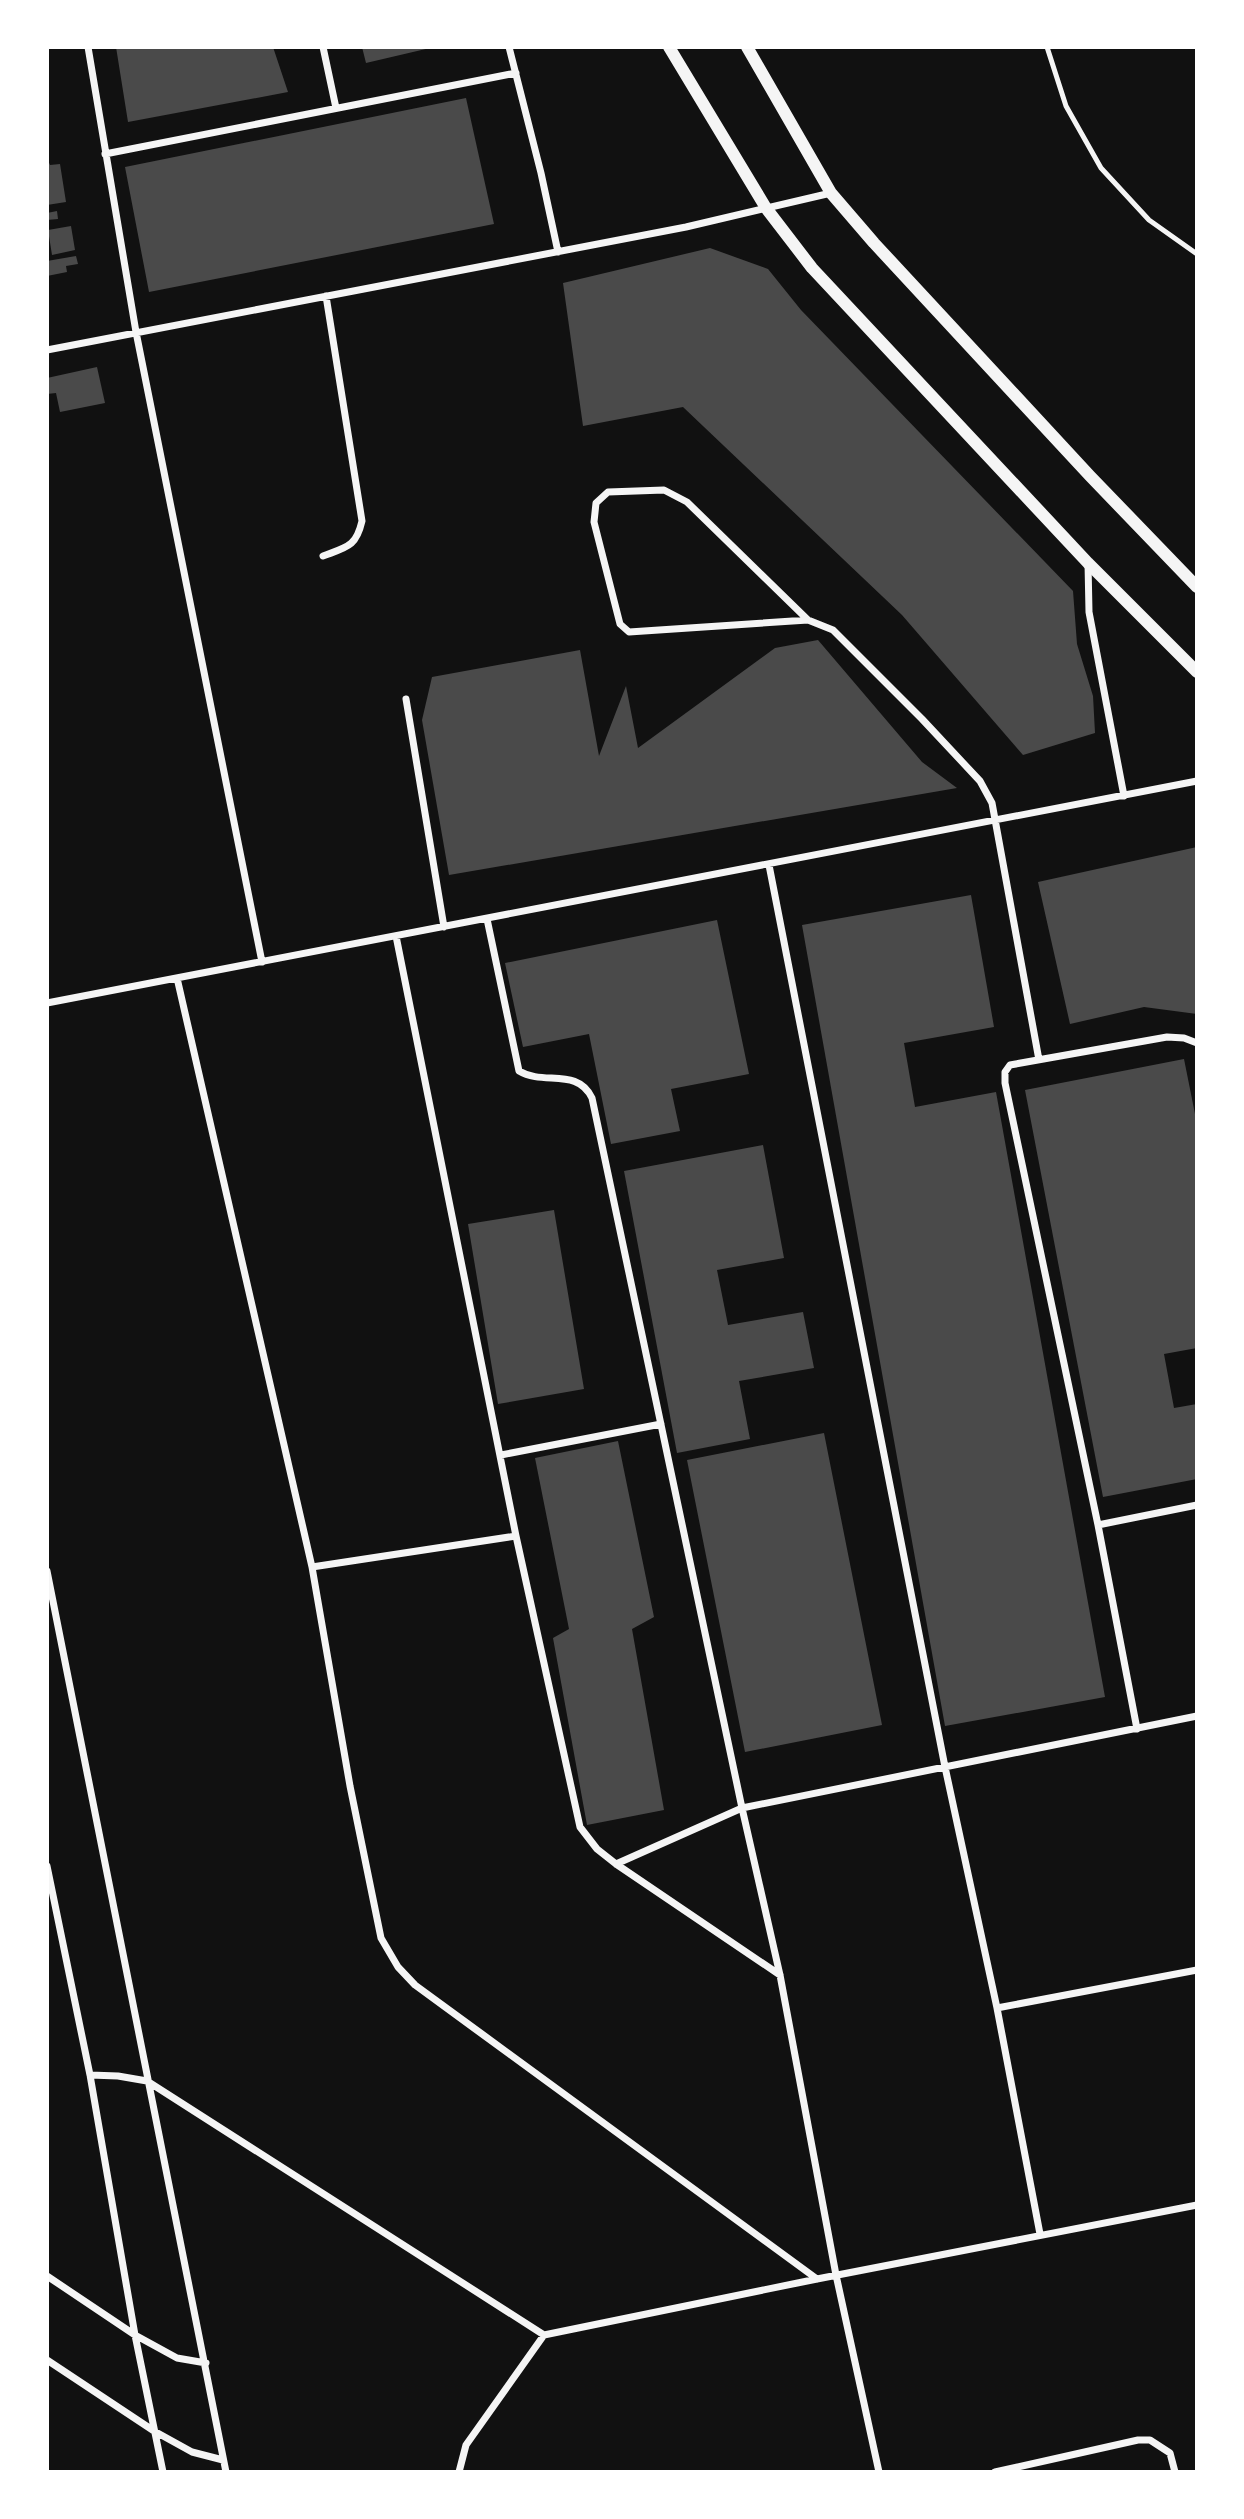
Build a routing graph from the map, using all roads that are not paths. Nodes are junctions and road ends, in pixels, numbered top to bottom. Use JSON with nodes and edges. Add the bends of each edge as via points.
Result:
{"nodes":[{"id":1,"x":88,"y":47,"type":"edge"},
{"id":2,"x":323,"y":47,"type":"edge"},
{"id":3,"x":509,"y":47,"type":"edge"},
{"id":4,"x":668,"y":47,"type":"edge"},
{"id":5,"x":747,"y":47,"type":"edge"},
{"id":6,"x":1047,"y":47,"type":"edge"},
{"id":7,"x":516,"y":73,"type":"junction"},
{"id":8,"x":336,"y":108,"type":"junction"},
{"id":9,"x":105,"y":154,"type":"junction"},
{"id":10,"x":831,"y":192,"type":"junction"},
{"id":11,"x":766,"y":208,"type":"junction"},
{"id":12,"x":558,"y":252,"type":"junction"},
{"id":13,"x":1197,"y":254,"type":"edge"},
{"id":14,"x":326,"y":296,"type":"junction"},
{"id":15,"x":136,"y":332,"type":"junction"},
{"id":16,"x":47,"y":350,"type":"edge"},
{"id":17,"x":323,"y":556,"type":"dead end"},
{"id":18,"x":1088,"y":563,"type":"junction"},
{"id":19,"x":1197,"y":587,"type":"edge"},
{"id":20,"x":808,"y":620,"type":"junction"},
{"id":21,"x":1197,"y":672,"type":"edge"},
{"id":22,"x":406,"y":699,"type":"dead end"},
{"id":23,"x":1197,"y":781,"type":"edge"},
{"id":24,"x":1124,"y":796,"type":"junction"},
{"id":25,"x":995,"y":821,"type":"junction"},
{"id":26,"x":769,"y":865,"type":"junction"},
{"id":27,"x":487,"y":919,"type":"junction"},
{"id":28,"x":444,"y":927,"type":"junction"},
{"id":29,"x":396,"y":936,"type":"junction"},
{"id":30,"x":262,"y":962,"type":"junction"},
{"id":31,"x":177,"y":978,"type":"junction"},
{"id":32,"x":47,"y":1003,"type":"edge"},
{"id":33,"x":1197,"y":1043,"type":"edge"},
{"id":34,"x":1039,"y":1060,"type":"junction"},
{"id":35,"x":661,"y":1424,"type":"junction"},
{"id":36,"x":501,"y":1455,"type":"junction"},
{"id":37,"x":1197,"y":1504,"type":"edge"},
{"id":38,"x":1098,"y":1525,"type":"junction"},
{"id":39,"x":516,"y":1536,"type":"junction"},
{"id":40,"x":312,"y":1567,"type":"junction"},
{"id":41,"x":47,"y":1571,"type":"edge"},
{"id":42,"x":1197,"y":1716,"type":"edge"},
{"id":43,"x":1137,"y":1729,"type":"junction"},
{"id":44,"x":945,"y":1767,"type":"junction"},
{"id":45,"x":742,"y":1808,"type":"junction"},
{"id":46,"x":616,"y":1864,"type":"junction"},
{"id":47,"x":47,"y":1866,"type":"edge"},
{"id":48,"x":1197,"y":1970,"type":"edge"},
{"id":49,"x":780,"y":1975,"type":"junction"},
{"id":50,"x":997,"y":2008,"type":"junction"},
{"id":51,"x":90,"y":2075,"type":"junction"},
{"id":52,"x":147,"y":2081,"type":"junction"},
{"id":53,"x":1197,"y":2204,"type":"edge"},
{"id":54,"x":1040,"y":2234,"type":"junction"},
{"id":55,"x":836,"y":2275,"type":"junction"},
{"id":56,"x":47,"y":2276,"type":"edge"},
{"id":57,"x":817,"y":2278,"type":"junction"},
{"id":58,"x":135,"y":2335,"type":"junction"},
{"id":59,"x":544,"y":2335,"type":"junction"},
{"id":60,"x":47,"y":2360,"type":"edge"},
{"id":61,"x":206,"y":2363,"type":"junction"},
{"id":62,"x":154,"y":2431,"type":"junction"},
{"id":63,"x":223,"y":2460,"type":"junction"},
{"id":64,"x":163,"y":2472,"type":"edge"},
{"id":65,"x":226,"y":2472,"type":"edge"},
{"id":66,"x":459,"y":2472,"type":"edge"},
{"id":67,"x":879,"y":2472,"type":"edge"},
{"id":68,"x":995,"y":2472,"type":"edge"},
{"id":69,"x":1175,"y":2472,"type":"edge"}],
"edges":[{"from":1,"to":9,"type":"street"},
{"from":2,"to":8,"type":"street"},
{"from":3,"to":7,"type":"street"},
{"from":4,"to":11,"type":"street"},
{"from":5,"to":10,"type":"street"},
{"from":6,"to":13,"type":"lane","via":[[1066,106],[1101,168],[1149,220]]},
{"from":7,"to":8,"type":"street"},
{"from":7,"to":12,"type":"street"},
{"from":8,"to":9,"type":"street"},
{"from":9,"to":15,"type":"street"},
{"from":10,"to":11,"type":"street"},
{"from":10,"to":19,"type":"street"},
{"from":11,"to":12,"type":"street"},
{"from":11,"to":18,"type":"street","via":[[821,278]]},
{"from":12,"to":14,"type":"street"},
{"from":14,"to":15,"type":"street"},
{"from":14,"to":17,"type":"street","via":[[362,521],[351,546]]},
{"from":15,"to":16,"type":"street"},
{"from":15,"to":30,"type":"street"},
{"from":18,"to":21,"type":"street"},
{"from":18,"to":24,"type":"street","via":[[1089,612]]},
{"from":20,"to":20,"type":"street","via":[[629,632],[620,624],[597,535],[596,503],[608,492],[664,490],[687,502]]},
{"from":20,"to":25,"type":"street","via":[[833,630],[980,781],[992,803]]},
{"from":22,"to":28,"type":"street"},
{"from":23,"to":24,"type":"street"},
{"from":24,"to":25,"type":"street"},
{"from":25,"to":26,"type":"street"},
{"from":25,"to":34,"type":"street"},
{"from":26,"to":27,"type":"street"},
{"from":26,"to":44,"type":"street"},
{"from":27,"to":28,"type":"street"},
{"from":27,"to":35,"type":"street","via":[[519,1071],[579,1082],[592,1098]]},
{"from":28,"to":29,"type":"street"},
{"from":29,"to":30,"type":"street"},
{"from":29,"to":36,"type":"street"},
{"from":30,"to":31,"type":"street"},
{"from":31,"to":32,"type":"street"},
{"from":31,"to":40,"type":"street"},
{"from":33,"to":34,"type":"street","via":[[1167,1037]]},
{"from":34,"to":38,"type":"street","via":[[1010,1065],[1004,1083]]},
{"from":35,"to":36,"type":"street"},
{"from":35,"to":45,"type":"street"},
{"from":36,"to":39,"type":"street"},
{"from":37,"to":38,"type":"street"},
{"from":38,"to":43,"type":"street"},
{"from":39,"to":40,"type":"street"},
{"from":39,"to":46,"type":"street","via":[[580,1827]]},
{"from":40,"to":57,"type":"street","via":[[381,1938],[398,1967],[415,1985]]},
{"from":41,"to":52,"type":"street"},
{"from":42,"to":43,"type":"street"},
{"from":43,"to":44,"type":"street"},
{"from":44,"to":45,"type":"street"},
{"from":44,"to":50,"type":"street"},
{"from":45,"to":46,"type":"street"},
{"from":45,"to":49,"type":"street"},
{"from":46,"to":49,"type":"street"},
{"from":47,"to":51,"type":"street"},
{"from":48,"to":50,"type":"street"},
{"from":49,"to":55,"type":"street"},
{"from":50,"to":54,"type":"street"},
{"from":51,"to":52,"type":"street"},
{"from":51,"to":58,"type":"street"},
{"from":52,"to":59,"type":"street"},
{"from":52,"to":61,"type":"street"},
{"from":53,"to":54,"type":"street"},
{"from":54,"to":55,"type":"street"},
{"from":55,"to":57,"type":"street"},
{"from":55,"to":67,"type":"street"},
{"from":56,"to":58,"type":"street"},
{"from":57,"to":59,"type":"street"},
{"from":58,"to":61,"type":"street","via":[[177,2358]]},
{"from":58,"to":62,"type":"street"},
{"from":59,"to":66,"type":"street","via":[[466,2445]]},
{"from":60,"to":62,"type":"street"},
{"from":61,"to":63,"type":"street"},
{"from":62,"to":63,"type":"street","via":[[192,2452]]},
{"from":62,"to":64,"type":"street"},
{"from":63,"to":65,"type":"street"},
{"from":68,"to":69,"type":"street","via":[[1138,2440],[1150,2440],[1170,2453]]}]}
